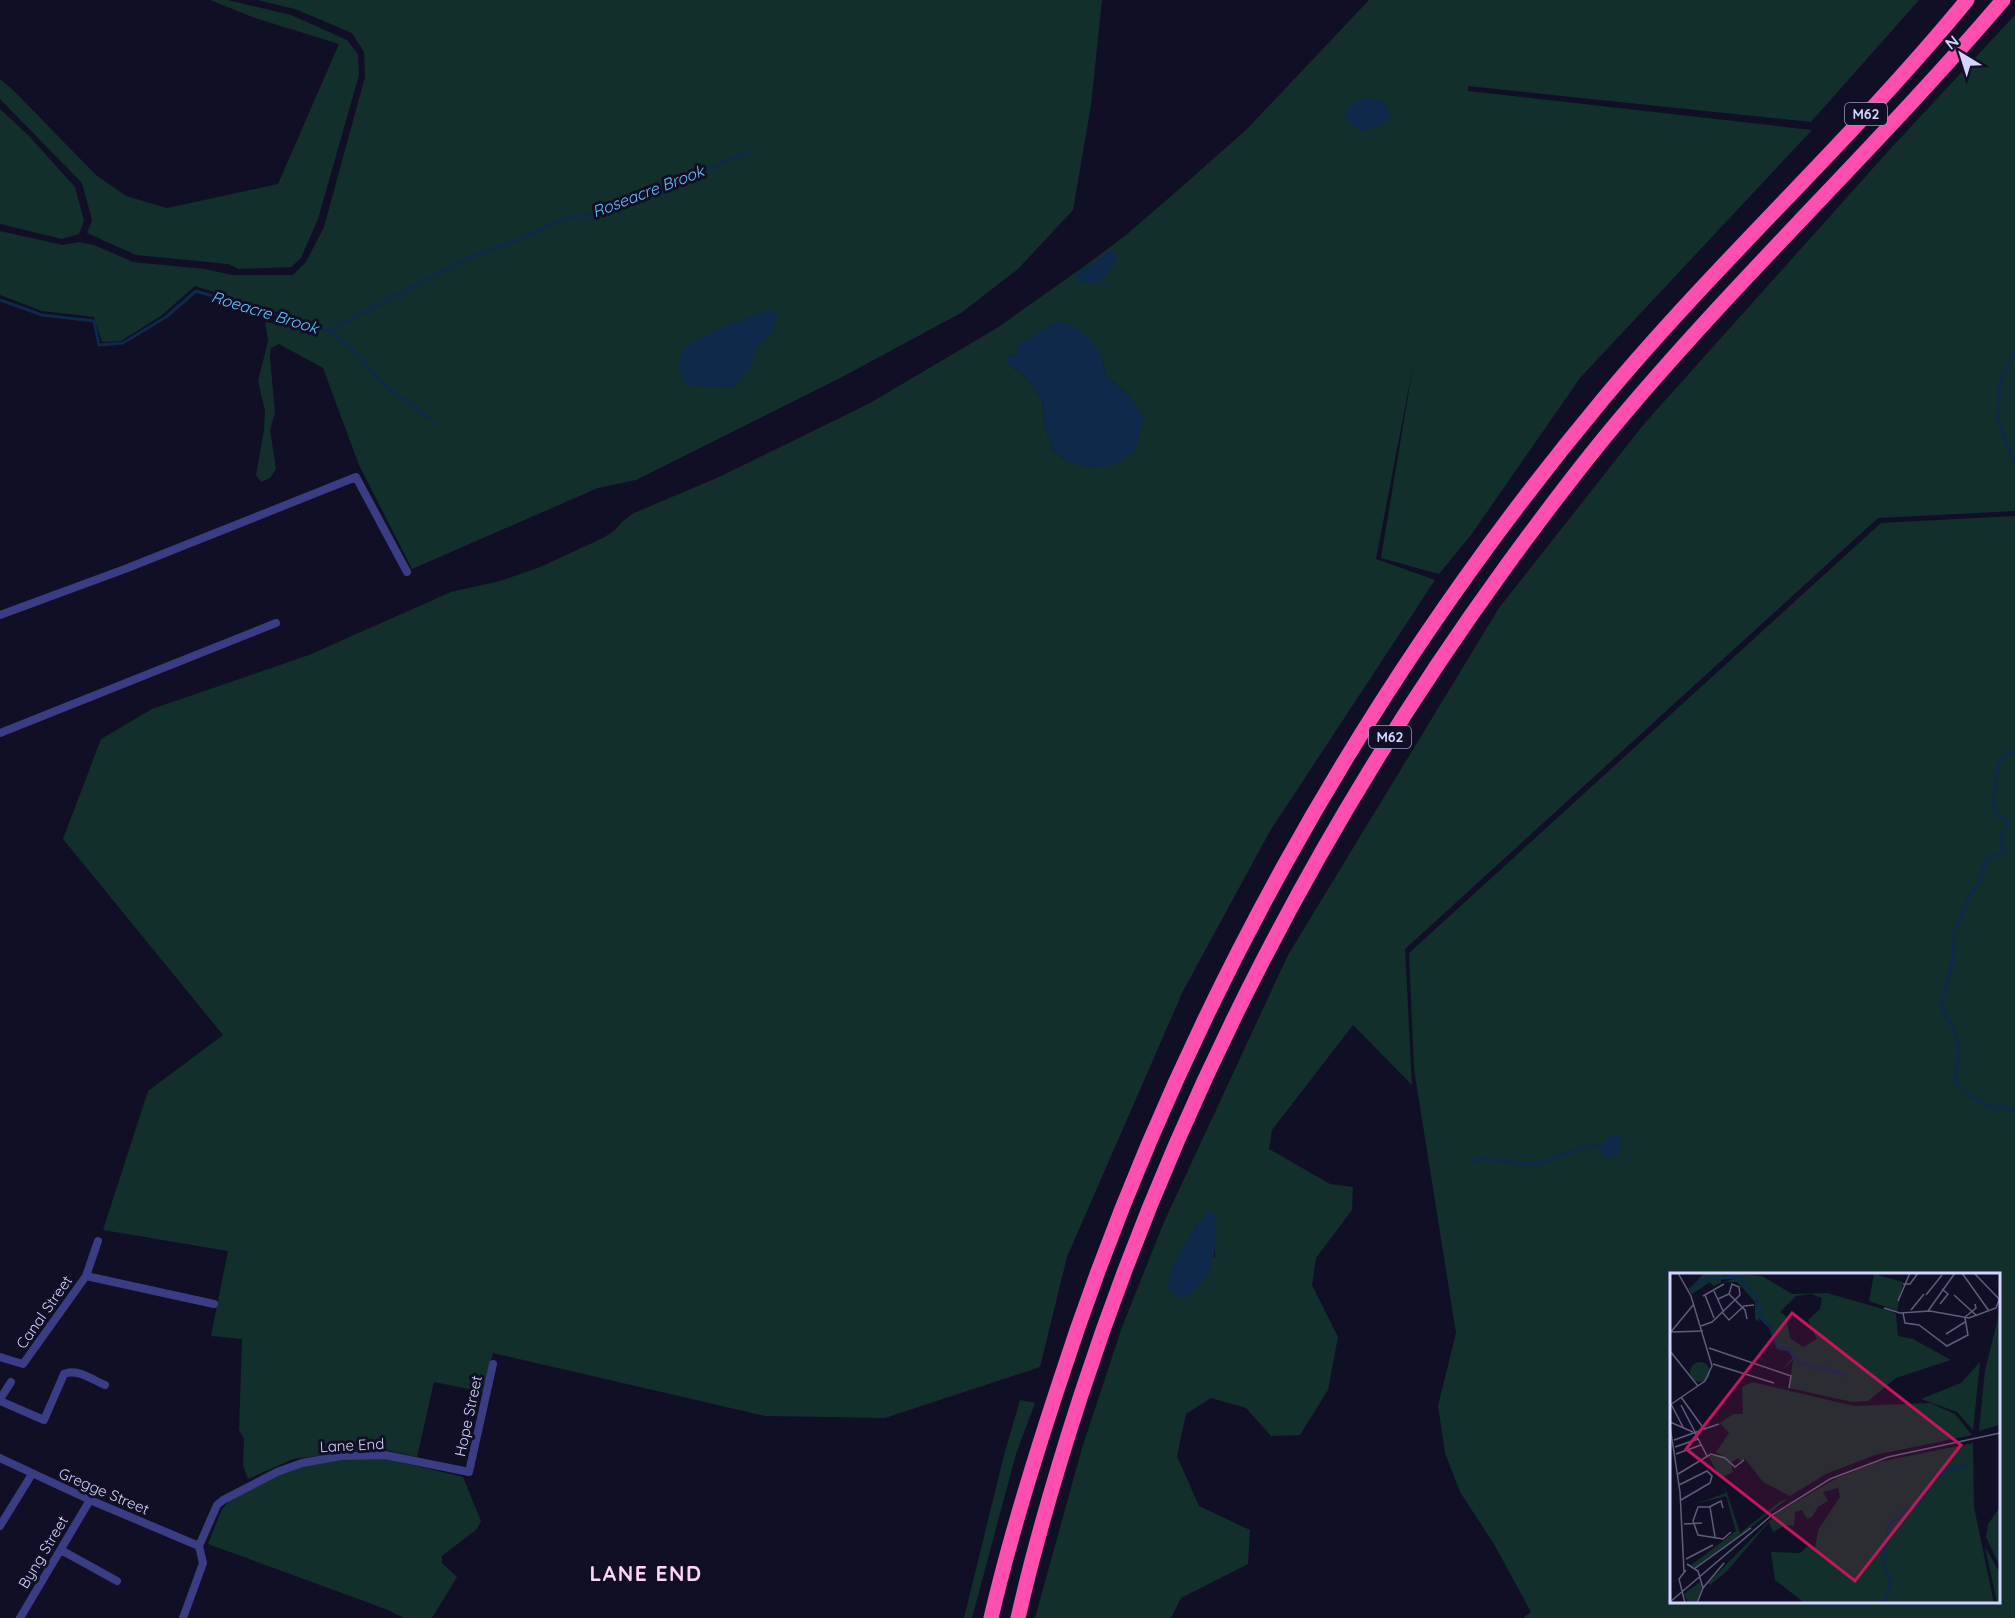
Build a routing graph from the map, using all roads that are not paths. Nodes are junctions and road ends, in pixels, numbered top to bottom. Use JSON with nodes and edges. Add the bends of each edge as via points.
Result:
{"nodes":[{"id":1,"x":1967,"y":0,"type":"edge"},
{"id":2,"x":2004,"y":0,"type":"edge"},
{"id":3,"x":407,"y":572,"type":"dead end"},
{"id":4,"x":0,"y":615,"type":"edge"},
{"id":5,"x":276,"y":623,"type":"dead end"},
{"id":6,"x":0,"y":734,"type":"edge"},
{"id":7,"x":98,"y":1241,"type":"dead end"},
{"id":8,"x":86,"y":1276,"type":"junction"},
{"id":9,"x":214,"y":1304,"type":"dead end"},
{"id":10,"x":0,"y":1357,"type":"edge"},
{"id":11,"x":492,"y":1364,"type":"dead end"},
{"id":12,"x":11,"y":1382,"type":"dead end"},
{"id":13,"x":105,"y":1385,"type":"dead end"},
{"id":14,"x":0,"y":1400,"type":"edge"},
{"id":15,"x":0,"y":1458,"type":"edge"},
{"id":16,"x":469,"y":1472,"type":"joint"},
{"id":17,"x":32,"y":1474,"type":"junction"},
{"id":18,"x":90,"y":1500,"type":"junction"},
{"id":19,"x":0,"y":1526,"type":"edge"},
{"id":20,"x":199,"y":1546,"type":"junction"},
{"id":21,"x":61,"y":1550,"type":"junction"},
{"id":22,"x":117,"y":1581,"type":"dead end"},
{"id":23,"x":20,"y":1618,"type":"edge"},
{"id":24,"x":183,"y":1618,"type":"edge"},
{"id":25,"x":991,"y":1618,"type":"edge"},
{"id":26,"x":1018,"y":1618,"type":"edge"}],
"edges":[{"from":1,"to":25,"type":"highway","number":"M62","via":[[1926,50],[1676,315],[1603,399],[1522,502],[1376,711],[1274,885],[1169,1096],[1074,1336],[1033,1462]]},
{"from":2,"to":26,"type":"highway","number":"M62","via":[[1947,66],[1704,322],[1622,416],[1542,517],[1392,734],[1297,895],[1245,995],[1146,1214],[1056,1473]]},
{"from":3,"to":4,"type":"street","via":[[356,477]]},
{"from":5,"to":6,"type":"street"},
{"from":7,"to":8,"type":"street","name":"Canal Street"},
{"from":8,"to":9,"type":"street"},
{"from":8,"to":10,"type":"street","name":"Canal Street","via":[[23,1364]]},
{"from":11,"to":16,"type":"street","name":"Hope Street"},
{"from":12,"to":14,"type":"street"},
{"from":13,"to":14,"type":"street","via":[[74,1372],[64,1374],[44,1420]]},
{"from":15,"to":17,"type":"street","name":"Gregge Street"},
{"from":16,"to":20,"type":"street","name":"Lane End","via":[[385,1455],[341,1456],[302,1463],[216,1505]]},
{"from":17,"to":18,"type":"street","name":"Gregge Street"},
{"from":17,"to":19,"type":"street"},
{"from":18,"to":20,"type":"street","name":"Gregge Street"},
{"from":18,"to":21,"type":"street","name":"Byng Street"},
{"from":20,"to":24,"type":"street","via":[[203,1563]]},
{"from":21,"to":22,"type":"street"},
{"from":21,"to":23,"type":"street","name":"Byng Street"}]}
